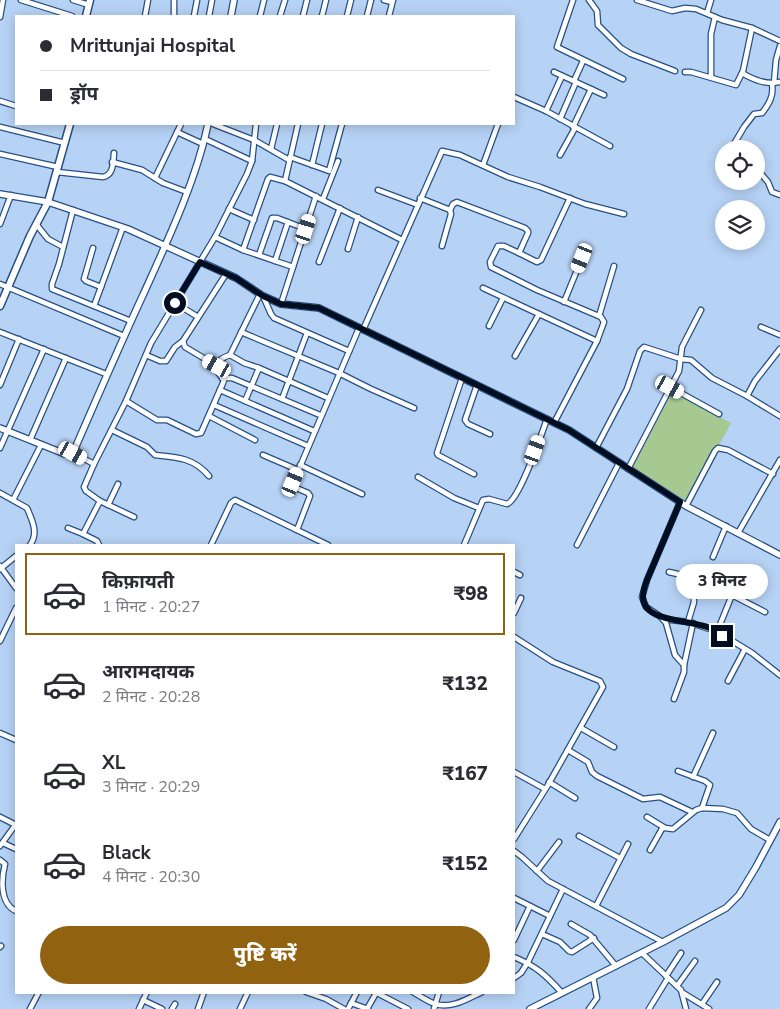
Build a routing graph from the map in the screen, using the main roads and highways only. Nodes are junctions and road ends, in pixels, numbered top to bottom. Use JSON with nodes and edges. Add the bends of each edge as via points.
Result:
{"nodes":[{"id":1,"x":89,"y":2,"type":"edge"},
{"id":2,"x":86,"y":15,"type":"edge"},
{"id":3,"x":68,"y":125,"type":"edge"},
{"id":4,"x":0,"y":306,"type":"edge"}],
"edges":[{"from":1,"to":2,"type":"main road"},
{"from":3,"to":4,"type":"main road","via":[[48,202]]}]}
